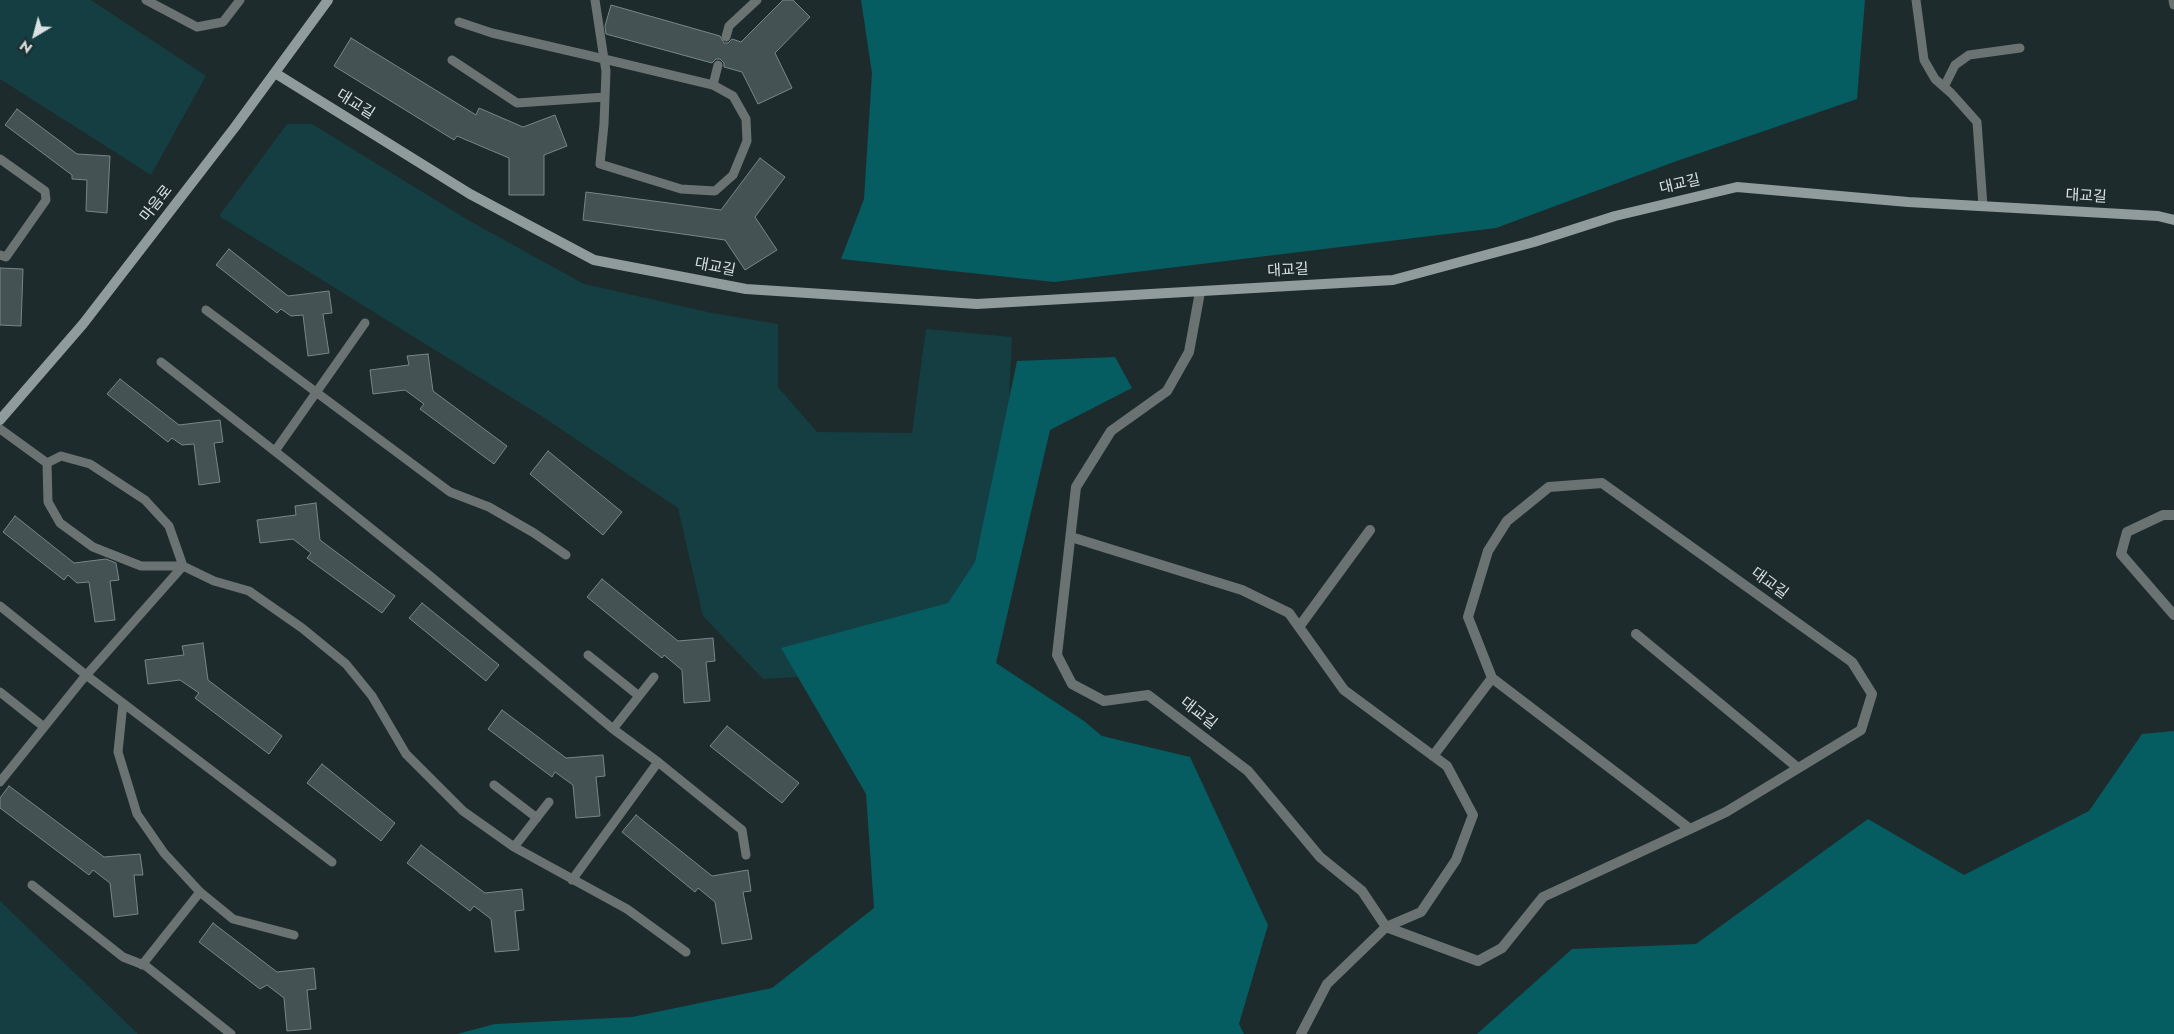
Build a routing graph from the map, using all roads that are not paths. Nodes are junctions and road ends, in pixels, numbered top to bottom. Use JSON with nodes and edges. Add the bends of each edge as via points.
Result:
{"nodes":[{"id":1,"x":146,"y":0,"type":"edge"},
{"id":2,"x":240,"y":0,"type":"edge"},
{"id":3,"x":328,"y":0,"type":"edge"},
{"id":4,"x":594,"y":0,"type":"edge"},
{"id":5,"x":756,"y":0,"type":"edge"},
{"id":6,"x":1916,"y":0,"type":"edge"},
{"id":7,"x":2173,"y":0,"type":"edge"},
{"id":8,"x":2174,"y":4,"type":"edge"},
{"id":9,"x":459,"y":22,"type":"dead end"},
{"id":10,"x":726,"y":37,"type":"dead end"},
{"id":11,"x":2020,"y":48,"type":"dead end"},
{"id":12,"x":604,"y":59,"type":"junction"},
{"id":13,"x":452,"y":60,"type":"dead end"},
{"id":14,"x":718,"y":65,"type":"dead end"},
{"id":15,"x":275,"y":73,"type":"junction"},
{"id":16,"x":713,"y":85,"type":"junction"},
{"id":17,"x":1944,"y":87,"type":"junction"},
{"id":18,"x":605,"y":97,"type":"junction"},
{"id":19,"x":0,"y":159,"type":"edge"},
{"id":20,"x":1983,"y":206,"type":"junction"},
{"id":21,"x":2174,"y":220,"type":"edge"},
{"id":22,"x":0,"y":254,"type":"edge"},
{"id":23,"x":1200,"y":292,"type":"junction"},
{"id":24,"x":206,"y":310,"type":"dead end"},
{"id":25,"x":365,"y":323,"type":"dead end"},
{"id":26,"x":161,"y":362,"type":"dead end"},
{"id":27,"x":317,"y":392,"type":"junction"},
{"id":28,"x":0,"y":420,"type":"edge"},
{"id":29,"x":0,"y":429,"type":"edge"},
{"id":30,"x":275,"y":452,"type":"junction"},
{"id":31,"x":47,"y":463,"type":"junction"},
{"id":32,"x":2174,"y":515,"type":"edge"},
{"id":33,"x":1370,"y":530,"type":"dead end"},
{"id":34,"x":1071,"y":537,"type":"junction"},
{"id":35,"x":566,"y":555,"type":"dead end"},
{"id":36,"x":183,"y":566,"type":"junction"},
{"id":37,"x":0,"y":606,"type":"edge"},
{"id":38,"x":2174,"y":615,"type":"edge"},
{"id":39,"x":1298,"y":627,"type":"junction"},
{"id":40,"x":1636,"y":634,"type":"dead end"},
{"id":41,"x":588,"y":655,"type":"dead end"},
{"id":42,"x":86,"y":675,"type":"junction"},
{"id":43,"x":654,"y":677,"type":"dead end"},
{"id":44,"x":1492,"y":678,"type":"junction"},
{"id":45,"x":0,"y":692,"type":"edge"},
{"id":46,"x":639,"y":696,"type":"junction"},
{"id":47,"x":124,"y":703,"type":"junction"},
{"id":48,"x":44,"y":728,"type":"junction"},
{"id":49,"x":613,"y":729,"type":"junction"},
{"id":50,"x":1433,"y":756,"type":"junction"},
{"id":51,"x":658,"y":762,"type":"junction"},
{"id":52,"x":1798,"y":768,"type":"junction"},
{"id":53,"x":0,"y":782,"type":"edge"},
{"id":54,"x":494,"y":785,"type":"dead end"},
{"id":55,"x":549,"y":802,"type":"dead end"},
{"id":56,"x":537,"y":818,"type":"junction"},
{"id":57,"x":1690,"y":829,"type":"junction"},
{"id":58,"x":514,"y":847,"type":"junction"},
{"id":59,"x":746,"y":855,"type":"dead end"},
{"id":60,"x":332,"y":862,"type":"dead end"},
{"id":61,"x":572,"y":880,"type":"junction"},
{"id":62,"x":32,"y":885,"type":"dead end"},
{"id":63,"x":200,"y":892,"type":"junction"},
{"id":64,"x":1386,"y":927,"type":"junction"},
{"id":65,"x":294,"y":935,"type":"dead end"},
{"id":66,"x":686,"y":952,"type":"dead end"},
{"id":67,"x":142,"y":965,"type":"junction"},
{"id":68,"x":231,"y":1034,"type":"edge"},
{"id":69,"x":1301,"y":1034,"type":"edge"}],
"edges":[{"from":1,"to":2,"type":"lane","via":[[196,27],[223,22]]},
{"from":3,"to":15,"type":"street","name":"마음로"},
{"from":4,"to":12,"type":"lane"},
{"from":5,"to":10,"type":"lane","via":[[729,26]]},
{"from":6,"to":17,"type":"lane","via":[[1924,60]]},
{"from":7,"to":8,"type":"lane"},
{"from":9,"to":12,"type":"lane"},
{"from":11,"to":17,"type":"lane","via":[[1969,55],[1955,66]]},
{"from":12,"to":16,"type":"lane"},
{"from":12,"to":18,"type":"lane"},
{"from":13,"to":18,"type":"lane","via":[[517,103]]},
{"from":14,"to":16,"type":"lane"},
{"from":15,"to":23,"type":"street","name":"대교길","via":[[470,194],[594,260],[746,289],[967,303]]},
{"from":15,"to":28,"type":"street","name":"마음로","via":[[83,324]]},
{"from":16,"to":18,"type":"lane","via":[[733,96],[746,119],[747,142],[732,175],[715,191],[681,189],[600,164]]},
{"from":17,"to":20,"type":"lane","via":[[1977,122]]},
{"from":19,"to":22,"type":"lane","via":[[45,191],[46,200],[6,257]]},
{"from":20,"to":21,"type":"street","name":"대교길","via":[[2158,216]]},
{"from":20,"to":23,"type":"street","name":"대교길","via":[[1737,187],[1615,216],[1534,242],[1392,280]]},
{"from":23,"to":34,"type":"street","name":"대교길","via":[[1189,352],[1167,391],[1111,431],[1076,487]]},
{"from":24,"to":27,"type":"lane"},
{"from":25,"to":27,"type":"lane"},
{"from":26,"to":30,"type":"lane"},
{"from":27,"to":30,"type":"lane"},
{"from":27,"to":35,"type":"lane","via":[[450,492],[489,507]]},
{"from":29,"to":31,"type":"lane"},
{"from":30,"to":49,"type":"lane"},
{"from":31,"to":36,"type":"lane","via":[[61,456],[90,464],[145,500],[169,526]]},
{"from":31,"to":36,"type":"lane","via":[[48,502],[60,523],[93,547],[141,566]]},
{"from":32,"to":38,"type":"street","via":[[2163,515],[2127,532],[2121,554]]},
{"from":33,"to":39,"type":"street"},
{"from":34,"to":39,"type":"street","via":[[1242,590],[1289,613]]},
{"from":34,"to":64,"type":"street","name":"대교길","via":[[1057,655],[1072,684],[1104,701],[1148,694],[1248,771],[1320,858],[1362,891]]},
{"from":36,"to":42,"type":"lane"},
{"from":36,"to":58,"type":"lane","via":[[214,581],[249,591],[346,664],[372,696],[406,754],[463,811]]},
{"from":37,"to":42,"type":"lane"},
{"from":39,"to":50,"type":"street","via":[[1344,690]]},
{"from":40,"to":52,"type":"street"},
{"from":41,"to":46,"type":"lane"},
{"from":42,"to":47,"type":"lane"},
{"from":42,"to":48,"type":"lane"},
{"from":43,"to":46,"type":"lane"},
{"from":44,"to":50,"type":"street"},
{"from":44,"to":52,"type":"street","name":"대교길","via":[[1468,617],[1488,551],[1507,521],[1549,487],[1602,483],[1852,662],[1872,694],[1861,730]]},
{"from":44,"to":57,"type":"street"},
{"from":45,"to":48,"type":"lane"},
{"from":46,"to":49,"type":"lane"},
{"from":47,"to":60,"type":"lane"},
{"from":47,"to":63,"type":"lane","via":[[118,752],[137,814],[164,853]]},
{"from":48,"to":53,"type":"lane"},
{"from":49,"to":51,"type":"lane"},
{"from":50,"to":64,"type":"street","via":[[1447,766],[1473,815],[1456,860],[1421,912]]},
{"from":51,"to":59,"type":"lane","via":[[742,830]]},
{"from":51,"to":61,"type":"lane"},
{"from":52,"to":57,"type":"street","name":"대교길","via":[[1726,812]]},
{"from":54,"to":56,"type":"lane"},
{"from":55,"to":56,"type":"lane"},
{"from":56,"to":58,"type":"lane"},
{"from":57,"to":64,"type":"street","name":"대교길","via":[[1543,897],[1502,948],[1478,961]]},
{"from":58,"to":61,"type":"lane"},
{"from":61,"to":66,"type":"lane","via":[[627,909]]},
{"from":62,"to":67,"type":"lane","via":[[122,958]]},
{"from":63,"to":65,"type":"lane","via":[[233,919]]},
{"from":63,"to":67,"type":"lane"},
{"from":64,"to":69,"type":"street","via":[[1327,984]]},
{"from":67,"to":68,"type":"lane"}]}
